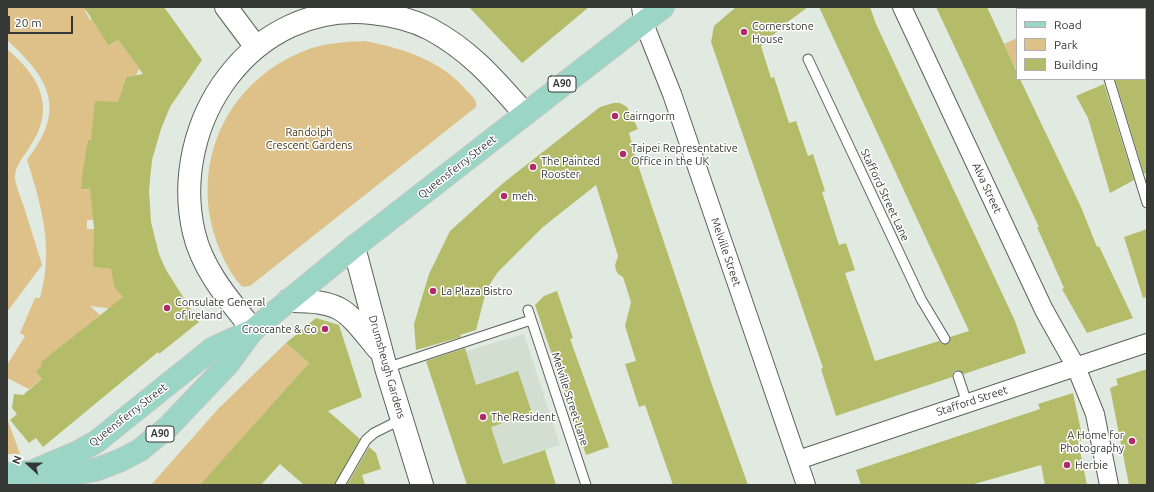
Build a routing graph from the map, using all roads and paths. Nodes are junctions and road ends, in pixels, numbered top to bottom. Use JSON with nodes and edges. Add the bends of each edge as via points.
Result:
{"nodes":[{"id":1,"x":226,"y":7,"type":"edge"},
{"id":2,"x":663,"y":7,"type":"edge"},
{"id":3,"x":902,"y":7,"type":"edge"},
{"id":4,"x":642,"y":14,"type":"edge"},
{"id":5,"x":256,"y":47,"type":"junction"},
{"id":6,"x":808,"y":59,"type":"dead end"},
{"id":7,"x":1108,"y":80,"type":"edge"},
{"id":8,"x":525,"y":114,"type":"junction"},
{"id":9,"x":1147,"y":203,"type":"edge"},
{"id":10,"x":354,"y":247,"type":"junction"},
{"id":11,"x":288,"y":301,"type":"junction"},
{"id":12,"x":528,"y":310,"type":"dead end"},
{"id":13,"x":531,"y":320,"type":"junction"},
{"id":14,"x":254,"y":330,"type":"junction"},
{"id":15,"x":945,"y":339,"type":"dead end"},
{"id":16,"x":1147,"y":343,"type":"edge"},
{"id":17,"x":384,"y":361,"type":"junction"},
{"id":18,"x":1076,"y":367,"type":"junction"},
{"id":19,"x":958,"y":376,"type":"dead end"},
{"id":20,"x":967,"y":403,"type":"junction"},
{"id":21,"x":402,"y":419,"type":"junction"},
{"id":22,"x":798,"y":460,"type":"junction"},
{"id":23,"x":31,"y":472,"type":"junction"},
{"id":24,"x":7,"y":474,"type":"edge"},
{"id":25,"x":72,"y":480,"type":"edge"},
{"id":26,"x":340,"y":485,"type":"edge"},
{"id":27,"x":422,"y":485,"type":"edge"},
{"id":28,"x":586,"y":485,"type":"edge"},
{"id":29,"x":806,"y":485,"type":"edge"},
{"id":30,"x":1109,"y":485,"type":"edge"}],
"edges":[{"from":1,"to":5,"type":"street"},
{"from":2,"to":4,"type":"main road","name":"Queensferry Street","number":"A90"},
{"from":3,"to":18,"type":"street","name":"Alva Street","via":[[1044,310]]},
{"from":4,"to":8,"type":"main road","name":"Queensferry Street","number":"A90"},
{"from":4,"to":22,"type":"street","name":"Melville Street"},
{"from":5,"to":8,"type":"street","via":[[285,27],[335,12],[360,11],[399,17],[429,28],[474,58]]},
{"from":5,"to":14,"type":"street","via":[[225,78],[206,114],[196,137],[191,158],[189,196],[194,234],[206,265],[224,294]]},
{"from":6,"to":15,"type":"lane","name":"Stafford Street Lane","via":[[921,299]]},
{"from":7,"to":9,"type":"lane"},
{"from":8,"to":10,"type":"main road","name":"Queensferry Street","number":"A90"},
{"from":10,"to":11,"type":"main road","name":"Queensferry Street","number":"A90"},
{"from":10,"to":17,"type":"street","name":"Drumsheugh Gardens"},
{"from":11,"to":14,"type":"main road","name":"Queensferry Street","number":"A90"},
{"from":11,"to":17,"type":"street","via":[[314,301],[342,309],[354,320]]},
{"from":12,"to":13,"type":"lane","name":"Melville Street Lane"},
{"from":13,"to":17,"type":"lane"},
{"from":13,"to":28,"type":"lane","name":"Melville Street Lane"},
{"from":14,"to":23,"type":"main road","name":"Queensferry Street","number":"A90","via":[[212,349],[96,442],[60,461]]},
{"from":14,"to":25,"type":"main road","name":"Queensferry Street","number":"A90","via":[[228,364],[168,427],[140,450],[122,460]]},
{"from":16,"to":18,"type":"street","name":"Stafford Street"},
{"from":17,"to":21,"type":"street","name":"Drumsheugh Gardens"},
{"from":18,"to":20,"type":"street","name":"Stafford Street"},
{"from":18,"to":30,"type":"street","name":"Alva Street","via":[[1095,414]]},
{"from":19,"to":20,"type":"lane"},
{"from":20,"to":22,"type":"street","name":"Stafford Street"},
{"from":21,"to":26,"type":"lane","via":[[374,432],[366,440]]},
{"from":21,"to":27,"type":"street","name":"Drumsheugh Gardens"},
{"from":22,"to":29,"type":"street","name":"Melville Street"},
{"from":23,"to":24,"type":"main road","number":"A90"},
{"from":23,"to":25,"type":"main road","name":"Queensferry Street","number":"A90"}]}
